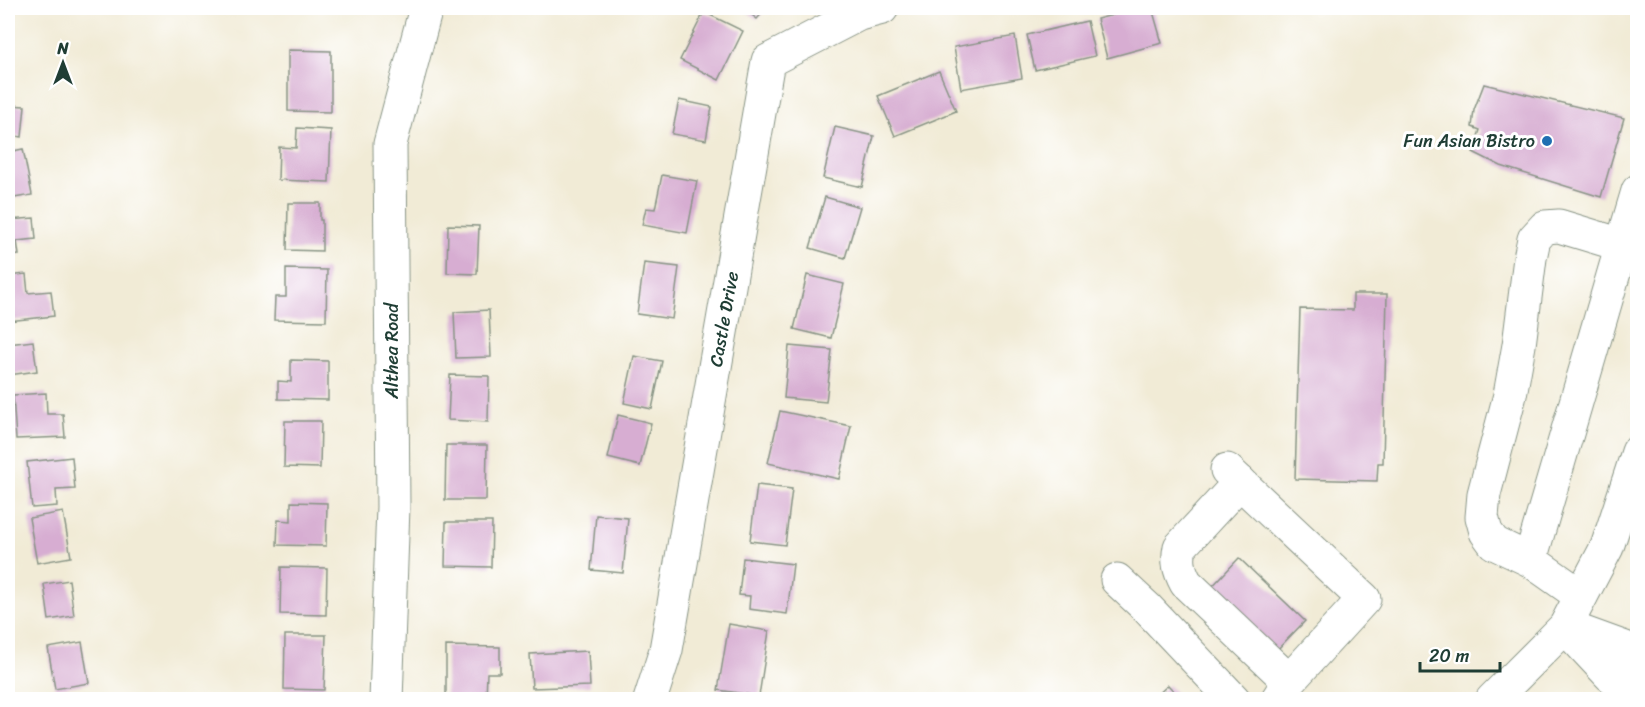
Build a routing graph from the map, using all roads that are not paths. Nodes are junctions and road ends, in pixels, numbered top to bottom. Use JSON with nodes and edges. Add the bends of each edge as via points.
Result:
{"nodes":[{"id":1,"x":426,"y":8,"type":"edge"},
{"id":2,"x":882,"y":8,"type":"edge"},
{"id":3,"x":1638,"y":191,"type":"edge"},
{"id":4,"x":1630,"y":247,"type":"edge"},
{"id":5,"x":1638,"y":452,"type":"edge"},
{"id":6,"x":1627,"y":522,"type":"edge"},
{"id":7,"x":1530,"y":560,"type":"junction"},
{"id":8,"x":1117,"y":580,"type":"dead end"},
{"id":9,"x":1581,"y":596,"type":"junction"},
{"id":10,"x":1565,"y":627,"type":"junction"},
{"id":11,"x":1638,"y":658,"type":"edge"},
{"id":12,"x":1283,"y":690,"type":"edge"},
{"id":13,"x":1638,"y":695,"type":"edge"},
{"id":14,"x":386,"y":699,"type":"edge"},
{"id":15,"x":650,"y":699,"type":"edge"},
{"id":16,"x":1234,"y":699,"type":"edge"},
{"id":17,"x":1492,"y":699,"type":"edge"}],
"edges":[{"from":1,"to":14,"type":"street","name":"Althea Road","via":[[390,144],[393,507]]},
{"from":2,"to":15,"type":"street","name":"Castle Drive","via":[[860,14],[768,61],[666,650]]},
{"from":3,"to":4,"type":"street"},
{"from":4,"to":7,"type":"street"},
{"from":4,"to":7,"type":"street","via":[[1559,226],[1545,227],[1534,239],[1514,375],[1484,494],[1482,517],[1494,543]]},
{"from":5,"to":6,"type":"street"},
{"from":6,"to":9,"type":"street","via":[[1607,547]]},
{"from":7,"to":9,"type":"street"},
{"from":8,"to":16,"type":"street"},
{"from":9,"to":10,"type":"street"},
{"from":10,"to":11,"type":"street","via":[[1625,648]]},
{"from":10,"to":13,"type":"street","via":[[1610,675]]},
{"from":10,"to":17,"type":"street"},
{"from":12,"to":12,"type":"street","via":[[1364,598],[1233,476],[1180,547],[1180,571]]}]}
